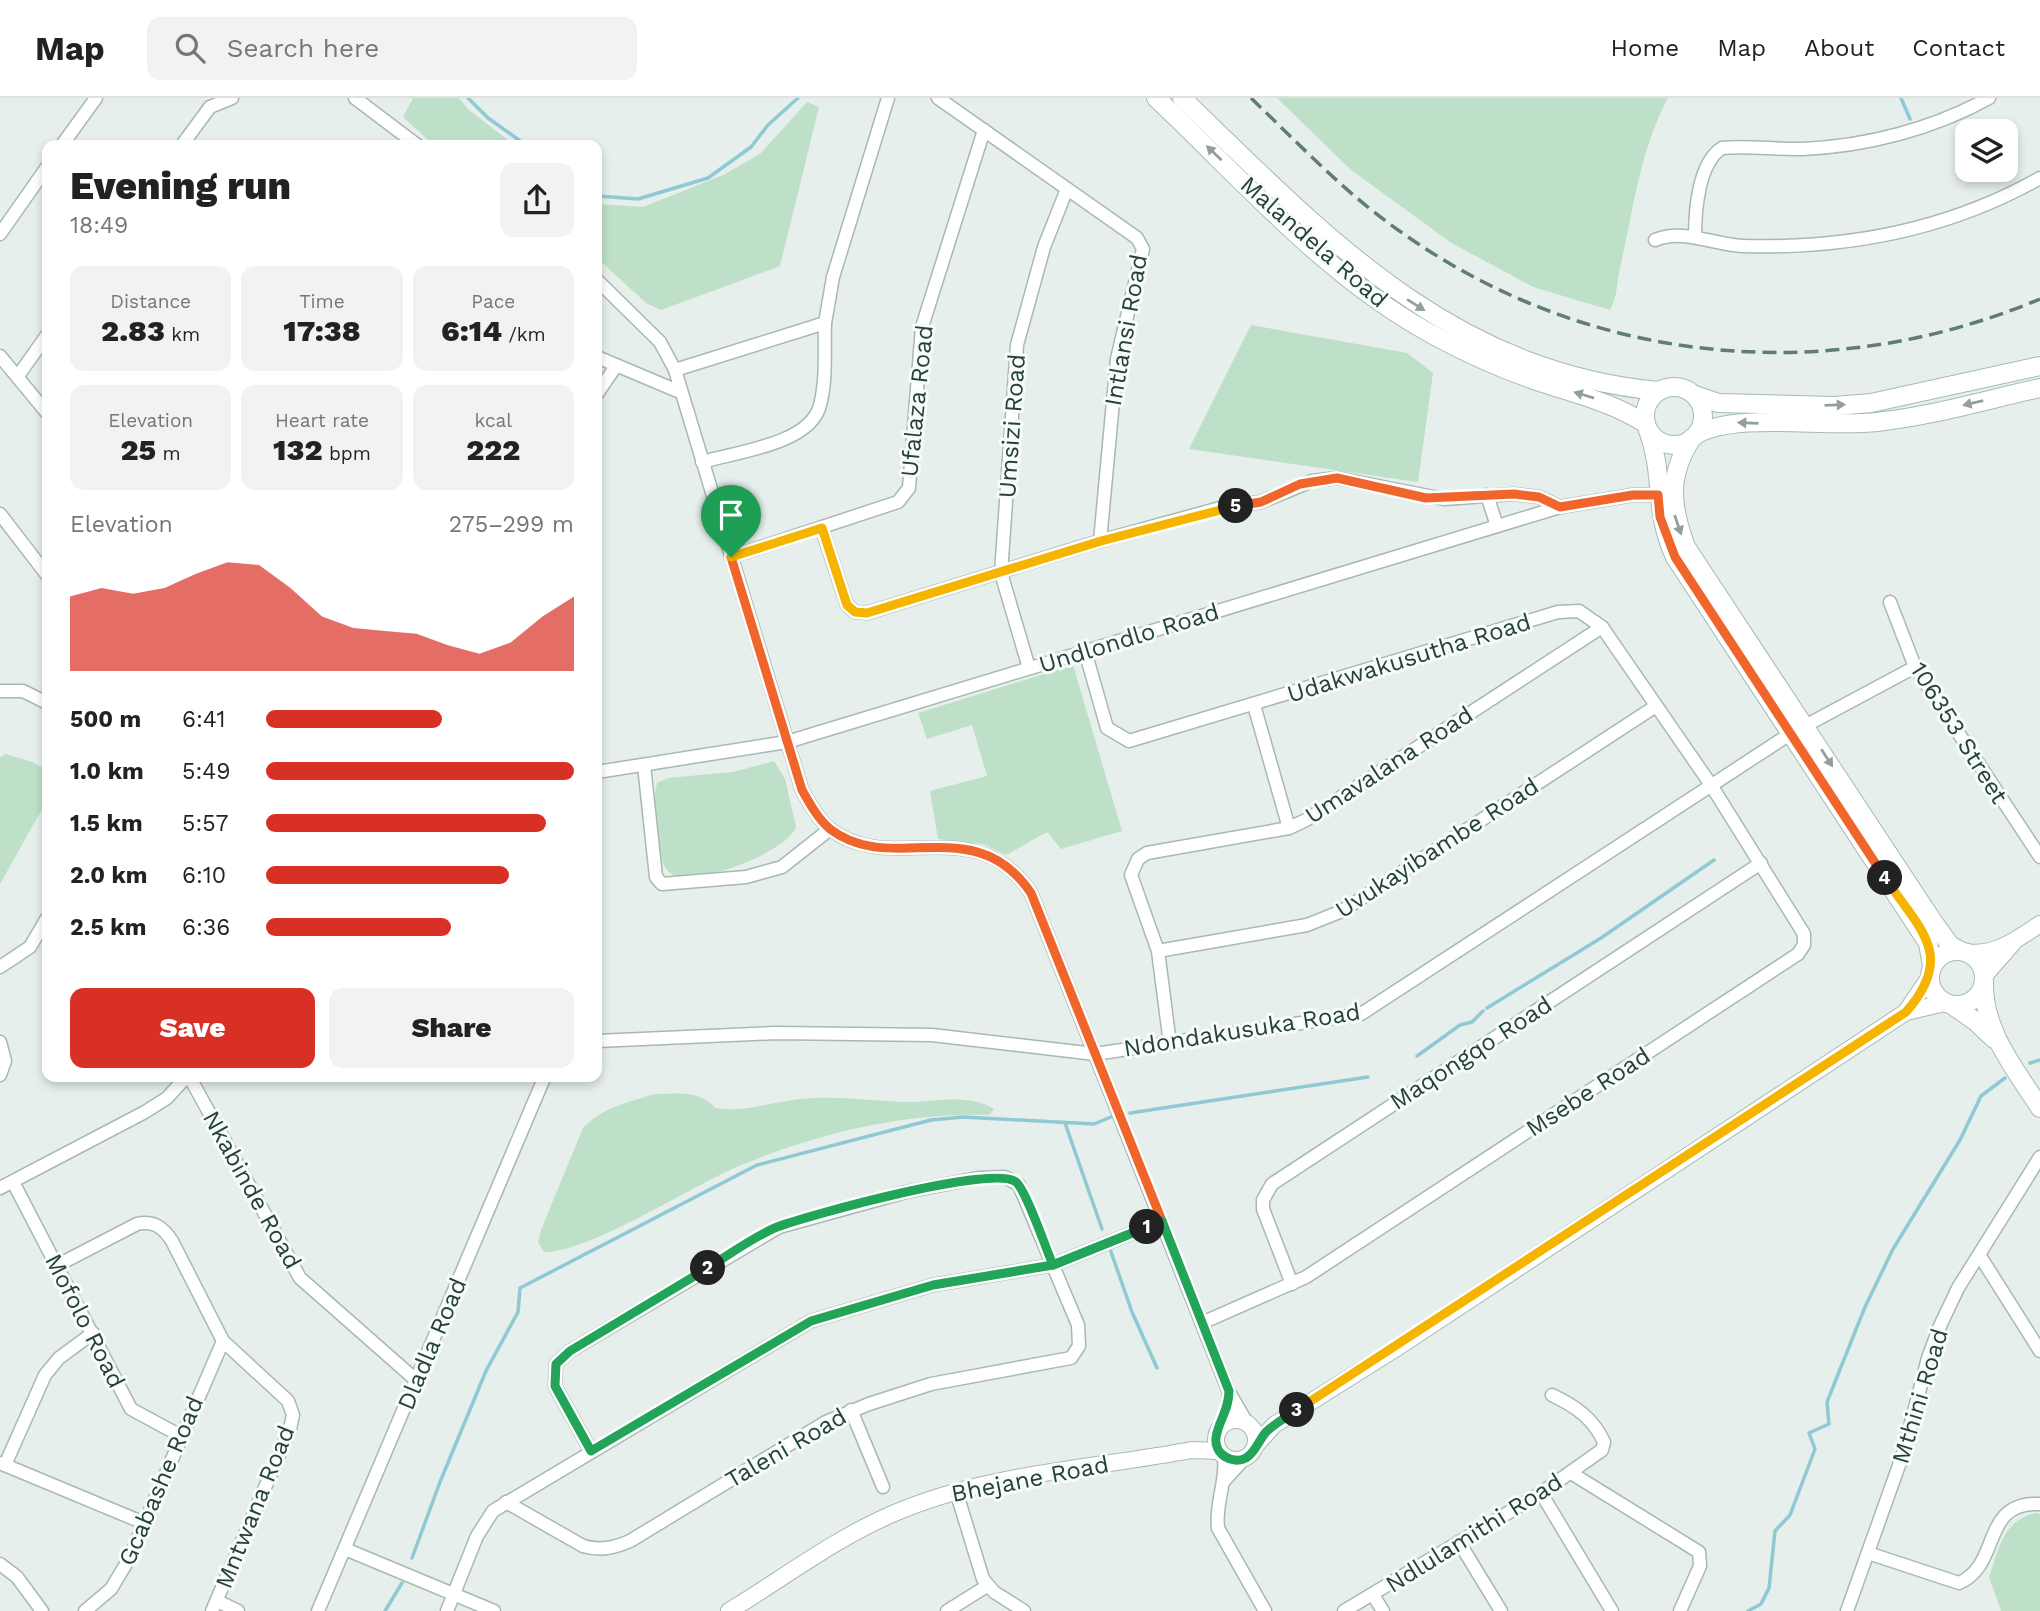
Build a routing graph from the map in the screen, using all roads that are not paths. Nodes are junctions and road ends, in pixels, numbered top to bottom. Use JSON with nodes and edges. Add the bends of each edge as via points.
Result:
{"nodes":[{"id":1,"x":96,"y":98,"type":"edge"},
{"id":2,"x":232,"y":98,"type":"edge"},
{"id":3,"x":355,"y":98,"type":"edge"},
{"id":4,"x":888,"y":98,"type":"edge"},
{"id":5,"x":938,"y":98,"type":"edge"},
{"id":6,"x":1156,"y":98,"type":"edge"},
{"id":7,"x":1182,"y":98,"type":"edge"},
{"id":8,"x":1989,"y":98,"type":"edge"},
{"id":9,"x":984,"y":130,"type":"junction"},
{"id":10,"x":66,"y":140,"type":"edge"},
{"id":11,"x":186,"y":140,"type":"edge"},
{"id":12,"x":410,"y":140,"type":"edge"},
{"id":13,"x":42,"y":174,"type":"edge"},
{"id":14,"x":2040,"y":178,"type":"edge"},
{"id":15,"x":1067,"y":189,"type":"junction"},
{"id":16,"x":0,"y":234,"type":"edge"},
{"id":17,"x":1695,"y":237,"type":"junction"},
{"id":18,"x":1655,"y":240,"type":"dead end"},
{"id":19,"x":602,"y":285,"type":"edge"},
{"id":20,"x":825,"y":323,"type":"junction"},
{"id":21,"x":42,"y":342,"type":"edge"},
{"id":22,"x":0,"y":356,"type":"edge"},
{"id":23,"x":602,"y":359,"type":"edge"},
{"id":24,"x":616,"y":366,"type":"junction"},
{"id":25,"x":2040,"y":366,"type":"edge"},
{"id":26,"x":675,"y":370,"type":"junction"},
{"id":27,"x":18,"y":376,"type":"junction"},
{"id":28,"x":602,"y":387,"type":"edge"},
{"id":29,"x":2040,"y":388,"type":"edge"},
{"id":30,"x":1658,"y":391,"type":"junction"},
{"id":31,"x":680,"y":392,"type":"junction"},
{"id":32,"x":1695,"y":395,"type":"junction"},
{"id":33,"x":42,"y":407,"type":"edge"},
{"id":34,"x":1647,"y":427,"type":"junction"},
{"id":35,"x":1695,"y":436,"type":"junction"},
{"id":36,"x":702,"y":462,"type":"junction"},
{"id":37,"x":1487,"y":495,"type":"junction"},
{"id":38,"x":1665,"y":495,"type":"junction"},
{"id":39,"x":1560,"y":507,"type":"junction"},
{"id":40,"x":0,"y":514,"type":"edge"},
{"id":41,"x":1497,"y":526,"type":"junction"},
{"id":42,"x":822,"y":528,"type":"junction"},
{"id":43,"x":1101,"y":541,"type":"junction"},
{"id":44,"x":731,"y":557,"type":"junction"},
{"id":45,"x":42,"y":569,"type":"edge"},
{"id":46,"x":1001,"y":573,"type":"junction"},
{"id":47,"x":1890,"y":602,"type":"dead end"},
{"id":48,"x":1602,"y":627,"type":"junction"},
{"id":49,"x":1085,"y":652,"type":"junction"},
{"id":50,"x":1915,"y":667,"type":"junction"},
{"id":51,"x":1029,"y":668,"type":"junction"},
{"id":52,"x":0,"y":691,"type":"edge"},
{"id":53,"x":42,"y":700,"type":"edge"},
{"id":54,"x":1254,"y":705,"type":"junction"},
{"id":55,"x":1656,"y":706,"type":"junction"},
{"id":56,"x":1798,"y":730,"type":"junction"},
{"id":57,"x":788,"y":742,"type":"junction"},
{"id":58,"x":643,"y":765,"type":"junction"},
{"id":59,"x":602,"y":771,"type":"edge"},
{"id":60,"x":1711,"y":785,"type":"junction"},
{"id":61,"x":1289,"y":828,"type":"junction"},
{"id":62,"x":830,"y":829,"type":"junction"},
{"id":63,"x":2040,"y":857,"type":"edge"},
{"id":64,"x":1761,"y":863,"type":"junction"},
{"id":65,"x":2040,"y":924,"type":"edge"},
{"id":66,"x":42,"y":927,"type":"edge"},
{"id":67,"x":2014,"y":941,"type":"junction"},
{"id":68,"x":1158,"y":951,"type":"junction"},
{"id":69,"x":1962,"y":951,"type":"junction"},
{"id":70,"x":0,"y":967,"type":"edge"},
{"id":71,"x":1931,"y":972,"type":"junction"},
{"id":72,"x":1984,"y":978,"type":"junction"},
{"id":73,"x":1948,"y":1004,"type":"junction"},
{"id":74,"x":1906,"y":1012,"type":"junction"},
{"id":75,"x":602,"y":1041,"type":"edge"},
{"id":76,"x":0,"y":1042,"type":"edge"},
{"id":77,"x":1170,"y":1044,"type":"junction"},
{"id":78,"x":2001,"y":1046,"type":"junction"},
{"id":79,"x":1095,"y":1054,"type":"junction"},
{"id":80,"x":0,"y":1074,"type":"edge"},
{"id":81,"x":182,"y":1082,"type":"edge"},
{"id":82,"x":191,"y":1082,"type":"edge"},
{"id":83,"x":542,"y":1082,"type":"edge"},
{"id":84,"x":2040,"y":1108,"type":"edge"},
{"id":85,"x":2040,"y":1157,"type":"edge"},
{"id":86,"x":13,"y":1182,"type":"junction"},
{"id":87,"x":0,"y":1188,"type":"edge"},
{"id":88,"x":1162,"y":1221,"type":"junction"},
{"id":89,"x":1980,"y":1256,"type":"junction"},
{"id":90,"x":1053,"y":1265,"type":"junction"},
{"id":91,"x":56,"y":1266,"type":"junction"},
{"id":92,"x":1292,"y":1284,"type":"junction"},
{"id":93,"x":1204,"y":1322,"type":"junction"},
{"id":94,"x":93,"y":1334,"type":"junction"},
{"id":95,"x":223,"y":1341,"type":"junction"},
{"id":96,"x":2040,"y":1351,"type":"edge"},
{"id":97,"x":417,"y":1381,"type":"junction"},
{"id":98,"x":1229,"y":1391,"type":"junction"},
{"id":99,"x":1552,"y":1395,"type":"dead end"},
{"id":100,"x":851,"y":1410,"type":"junction"},
{"id":101,"x":1249,"y":1425,"type":"junction"},
{"id":102,"x":1274,"y":1425,"type":"junction"},
{"id":103,"x":181,"y":1436,"type":"junction"},
{"id":104,"x":1220,"y":1443,"type":"junction"},
{"id":105,"x":1256,"y":1445,"type":"junction"},
{"id":106,"x":591,"y":1451,"type":"junction"},
{"id":107,"x":1245,"y":1458,"type":"junction"},
{"id":108,"x":3,"y":1464,"type":"edge"},
{"id":109,"x":1571,"y":1473,"type":"junction"},
{"id":110,"x":1224,"y":1481,"type":"junction"},
{"id":111,"x":883,"y":1488,"type":"dead end"},
{"id":112,"x":956,"y":1492,"type":"junction"},
{"id":113,"x":1541,"y":1493,"type":"junction"},
{"id":114,"x":506,"y":1502,"type":"junction"},
{"id":115,"x":2040,"y":1504,"type":"edge"},
{"id":116,"x":144,"y":1523,"type":"junction"},
{"id":117,"x":1459,"y":1542,"type":"junction"},
{"id":118,"x":345,"y":1549,"type":"junction"},
{"id":119,"x":1868,"y":1553,"type":"junction"},
{"id":120,"x":0,"y":1564,"type":"edge"},
{"id":121,"x":987,"y":1586,"type":"junction"},
{"id":122,"x":455,"y":1593,"type":"junction"},
{"id":123,"x":1373,"y":1595,"type":"junction"},
{"id":124,"x":214,"y":1606,"type":"edge"},
{"id":125,"x":750,"y":1606,"type":"edge"},
{"id":126,"x":42,"y":1611,"type":"edge"},
{"id":127,"x":85,"y":1611,"type":"edge"},
{"id":128,"x":238,"y":1611,"type":"edge"},
{"id":129,"x":318,"y":1611,"type":"edge"},
{"id":130,"x":447,"y":1611,"type":"edge"},
{"id":131,"x":495,"y":1611,"type":"edge"},
{"id":132,"x":729,"y":1611,"type":"edge"},
{"id":133,"x":947,"y":1611,"type":"edge"},
{"id":134,"x":1024,"y":1611,"type":"edge"},
{"id":135,"x":1265,"y":1611,"type":"edge"},
{"id":136,"x":1344,"y":1611,"type":"edge"},
{"id":137,"x":1383,"y":1611,"type":"edge"},
{"id":138,"x":1501,"y":1611,"type":"edge"},
{"id":139,"x":1612,"y":1611,"type":"edge"},
{"id":140,"x":1680,"y":1611,"type":"edge"},
{"id":141,"x":1847,"y":1611,"type":"edge"}],
"edges":[{"from":1,"to":10,"type":"street"},
{"from":2,"to":11,"type":"street","via":[[211,107]]},
{"from":3,"to":12,"type":"street"},
{"from":4,"to":20,"type":"street","via":[[834,277]]},
{"from":5,"to":9,"type":"street","name":"Intlansi Road"},
{"from":34,"to":6,"type":"main road","name":"Malandela Road","one_way":true,"via":[[1618,407],[1475,357],[1404,319],[1322,256]]},
{"from":7,"to":30,"type":"main road","name":"Malandela Road","one_way":true,"via":[[1353,259],[1436,317],[1564,374]]},
{"from":8,"to":17,"type":"street","via":[[1909,132],[1858,143],[1804,149],[1722,148],[1713,153],[1707,167]]},
{"from":9,"to":15,"type":"street","name":"Intlansi Road"},
{"from":9,"to":42,"type":"street","name":"Ufalaza Road","via":[[922,327],[909,488],[898,502]]},
{"from":13,"to":16,"type":"street"},
{"from":14,"to":17,"type":"street","via":[[1984,207],[1905,233],[1815,246],[1742,246]]},
{"from":15,"to":43,"type":"street","name":"Intlansi Road","via":[[1137,238],[1143,249],[1117,359]]},
{"from":15,"to":46,"type":"street","name":"Umsizi Road","via":[[1044,247],[1017,345]]},
{"from":17,"to":18,"type":"street"},
{"from":19,"to":26,"type":"street","via":[[660,342]]},
{"from":20,"to":26,"type":"street"},
{"from":20,"to":36,"type":"street","via":[[822,394],[813,422],[797,434]]},
{"from":21,"to":27,"type":"street"},
{"from":22,"to":27,"type":"street"},
{"from":23,"to":24,"type":"street"},
{"from":24,"to":28,"type":"street"},
{"from":24,"to":31,"type":"street"},
{"from":32,"to":25,"type":"main road","one_way":true,"via":[[1718,403],[1871,403]]},
{"from":26,"to":31,"type":"street"},
{"from":27,"to":33,"type":"street"},
{"from":29,"to":35,"type":"main road","one_way":true,"via":[[1878,422],[1732,423],[1712,426]]},
{"from":30,"to":32,"type":"main road","via":[[1673,386]]},
{"from":30,"to":34,"type":"main road","via":[[1648,402]]},
{"from":31,"to":36,"type":"street"},
{"from":32,"to":35,"type":"main road","via":[[1703,414]]},
{"from":34,"to":35,"type":"main road","via":[[1668,444],[1681,444]]},
{"from":34,"to":38,"type":"main road"},
{"from":35,"to":38,"type":"main road"},
{"from":36,"to":44,"type":"street"},
{"from":37,"to":39,"type":"street","via":[[1539,497]]},
{"from":37,"to":41,"type":"street"},
{"from":37,"to":43,"type":"street","via":[[1426,498],[1337,478],[1300,484],[1261,502],[1220,508]]},
{"from":38,"to":39,"type":"street","name":"Undlondlo Road","via":[[1633,495]]},
{"from":38,"to":56,"type":"main road","via":[[1686,547]]},
{"from":39,"to":41,"type":"street","name":"Undlondlo Road"},
{"from":40,"to":45,"type":"street"},
{"from":41,"to":49,"type":"street","name":"Undlondlo Road"},
{"from":42,"to":44,"type":"street","name":"Ufalaza Road"},
{"from":42,"to":46,"type":"street","via":[[847,605],[855,612],[867,613]]},
{"from":43,"to":46,"type":"street"},
{"from":44,"to":57,"type":"street"},
{"from":46,"to":51,"type":"street","name":"Umsizi Road"},
{"from":47,"to":50,"type":"street","name":"106353 Street"},
{"from":48,"to":54,"type":"street","name":"Udakwakusutha Road","via":[[1579,611],[1558,612]]},
{"from":48,"to":55,"type":"street","name":"Udakwakusutha Road"},
{"from":48,"to":61,"type":"street","name":"Umavalana Road"},
{"from":49,"to":51,"type":"street","name":"Undlondlo Road"},
{"from":49,"to":54,"type":"street","name":"Udakwakusutha Road","via":[[1107,728],[1121,739],[1129,741]]},
{"from":50,"to":56,"type":"street","name":"Ndondakusuka Road"},
{"from":50,"to":63,"type":"street","name":"106353 Street"},
{"from":51,"to":57,"type":"street","name":"Undlondlo Road"},
{"from":52,"to":53,"type":"street","via":[[23,691]]},
{"from":54,"to":61,"type":"street"},
{"from":55,"to":60,"type":"street","name":"Udakwakusutha Road"},
{"from":55,"to":68,"type":"street","name":"Uvukayibambe Road","via":[[1342,911],[1307,925]]},
{"from":56,"to":60,"type":"street","name":"Ndondakusuka Road"},
{"from":56,"to":69,"type":"main road","one_way":true,"via":[[1943,935]]},
{"from":56,"to":71,"type":"main road","via":[[1928,943]]},
{"from":57,"to":58,"type":"street","name":"Undlondlo Road"},
{"from":57,"to":62,"type":"street","via":[[802,790]]},
{"from":58,"to":59,"type":"street","name":"Undlondlo Road"},
{"from":58,"to":62,"type":"street","via":[[656,877],[667,886],[746,877],[782,867]]},
{"from":60,"to":64,"type":"street","name":"Msebe Road"},
{"from":60,"to":77,"type":"street","name":"Ndondakusuka Road","via":[[1373,1009],[1348,1017]]},
{"from":61,"to":68,"type":"street","name":"Umavalana Road","via":[[1147,853],[1138,859],[1131,875]]},
{"from":62,"to":79,"type":"street","via":[[864,845],[960,847],[986,854],[1015,872],[1031,893]]},
{"from":64,"to":92,"type":"street","name":"Maqongqo Road","via":[[1272,1184],[1263,1209]]},
{"from":64,"to":92,"type":"street","name":"Msebe Road","via":[[1804,934],[1798,954]]},
{"from":65,"to":67,"type":"street"},
{"from":66,"to":70,"type":"street","via":[[30,947]]},
{"from":67,"to":69,"type":"street","via":[[1986,951]]},
{"from":67,"to":72,"type":"street"},
{"from":68,"to":77,"type":"street","name":"Umavalana Road"},
{"from":69,"to":71,"type":"main road","via":[[1946,952]]},
{"from":69,"to":72,"type":"main road","via":[[1978,960]]},
{"from":71,"to":73,"type":"main road","via":[[1935,995]]},
{"from":71,"to":74,"type":"street"},
{"from":72,"to":73,"type":"main road","via":[[1973,1000]]},
{"from":72,"to":78,"type":"main road","via":[[1986,1008]]},
{"from":73,"to":74,"type":"street"},
{"from":73,"to":78,"type":"main road"},
{"from":74,"to":102,"type":"street"},
{"from":75,"to":79,"type":"street","name":"Ndondakusuka Road","via":[[776,1033],[932,1035]]},
{"from":76,"to":80,"type":"street","via":[[5,1061]]},
{"from":77,"to":79,"type":"street","name":"Ndondakusuka Road"},
{"from":78,"to":84,"type":"main road"},
{"from":79,"to":88,"type":"street"},
{"from":81,"to":86,"type":"street","via":[[145,1112]]},
{"from":82,"to":97,"type":"street","name":"Nkabinde Road","via":[[300,1278]]},
{"from":83,"to":97,"type":"street","name":"Dladla Road"},
{"from":85,"to":89,"type":"street","name":"Mthini Road"},
{"from":86,"to":87,"type":"street"},
{"from":86,"to":91,"type":"street","name":"Mofolo Road"},
{"from":88,"to":90,"type":"street"},
{"from":88,"to":93,"type":"street"},
{"from":89,"to":96,"type":"street"},
{"from":89,"to":119,"type":"street","name":"Mthini Road","via":[[1958,1288],[1928,1358],[1903,1454]]},
{"from":90,"to":100,"type":"street","name":"Taleni Road","via":[[1080,1339],[1071,1358],[930,1384]]},
{"from":90,"to":106,"type":"street","via":[[933,1285],[811,1321]]},
{"from":90,"to":106,"type":"street","via":[[1019,1185],[1005,1177],[906,1192],[779,1227],[561,1358],[554,1371],[555,1386]]},
{"from":91,"to":94,"type":"street","name":"Mofolo Road"},
{"from":91,"to":95,"type":"street","name":"Mntwana Road","via":[[126,1228],[153,1224],[172,1241]]},
{"from":92,"to":93,"type":"street","name":"Msebe Road"},
{"from":93,"to":98,"type":"street"},
{"from":94,"to":103,"type":"street","name":"Mofolo Road","via":[[131,1409]]},
{"from":94,"to":108,"type":"street","via":[[59,1358],[45,1375]]},
{"from":95,"to":103,"type":"street","name":"Gcabashe Road"},
{"from":95,"to":124,"type":"street","name":"Mntwana Road","via":[[288,1401],[293,1415]]},
{"from":97,"to":118,"type":"street","name":"Dladla Road"},
{"from":98,"to":101,"type":"street"},
{"from":98,"to":104,"type":"street"},
{"from":99,"to":109,"type":"street","name":"Ndlulamithi Road","via":[[1581,1410],[1604,1442],[1602,1450]]},
{"from":100,"to":111,"type":"street"},
{"from":100,"to":114,"type":"street","name":"Taleni Road","via":[[612,1548],[583,1546]]},
{"from":101,"to":102,"type":"street"},
{"from":101,"to":104,"type":"street","via":[[1233,1420]]},
{"from":101,"to":105,"type":"street"},
{"from":102,"to":105,"type":"street"},
{"from":103,"to":116,"type":"street","name":"Gcabashe Road"},
{"from":104,"to":107,"type":"street","via":[[1234,1460]]},
{"from":104,"to":110,"type":"street"},
{"from":104,"to":112,"type":"street","name":"Bhejane Road"},
{"from":105,"to":107,"type":"street"},
{"from":106,"to":114,"type":"street"},
{"from":107,"to":110,"type":"street"},
{"from":108,"to":116,"type":"street"},
{"from":109,"to":113,"type":"street","name":"Ndlulamithi Road"},
{"from":109,"to":140,"type":"street","via":[[1696,1549],[1700,1566]]},
{"from":110,"to":135,"type":"street","via":[[1216,1513],[1218,1528]]},
{"from":112,"to":121,"type":"street"},
{"from":112,"to":125,"type":"street","name":"Bhejane Road","via":[[866,1527]]},
{"from":113,"to":117,"type":"street","name":"Ndlulamithi Road"},
{"from":113,"to":139,"type":"street"},
{"from":114,"to":122,"type":"street","via":[[483,1524]]},
{"from":115,"to":119,"type":"street","via":[[2020,1507],[2001,1518],[1980,1568],[1959,1583]]},
{"from":116,"to":127,"type":"street","name":"Gcabashe Road","via":[[120,1576]]},
{"from":117,"to":123,"type":"street","name":"Ndlulamithi Road"},
{"from":117,"to":138,"type":"street"},
{"from":118,"to":122,"type":"street"},
{"from":118,"to":129,"type":"street","name":"Dladla Road"},
{"from":119,"to":141,"type":"street","name":"Mthini Road"},
{"from":120,"to":126,"type":"street"},
{"from":121,"to":133,"type":"street"},
{"from":121,"to":134,"type":"street"},
{"from":122,"to":130,"type":"street"},
{"from":122,"to":131,"type":"street"},
{"from":123,"to":136,"type":"street","name":"Ndlulamithi Road"},
{"from":123,"to":137,"type":"street"},
{"from":124,"to":128,"type":"street"},
{"from":125,"to":132,"type":"street","name":"Bhejane Road"}]}
